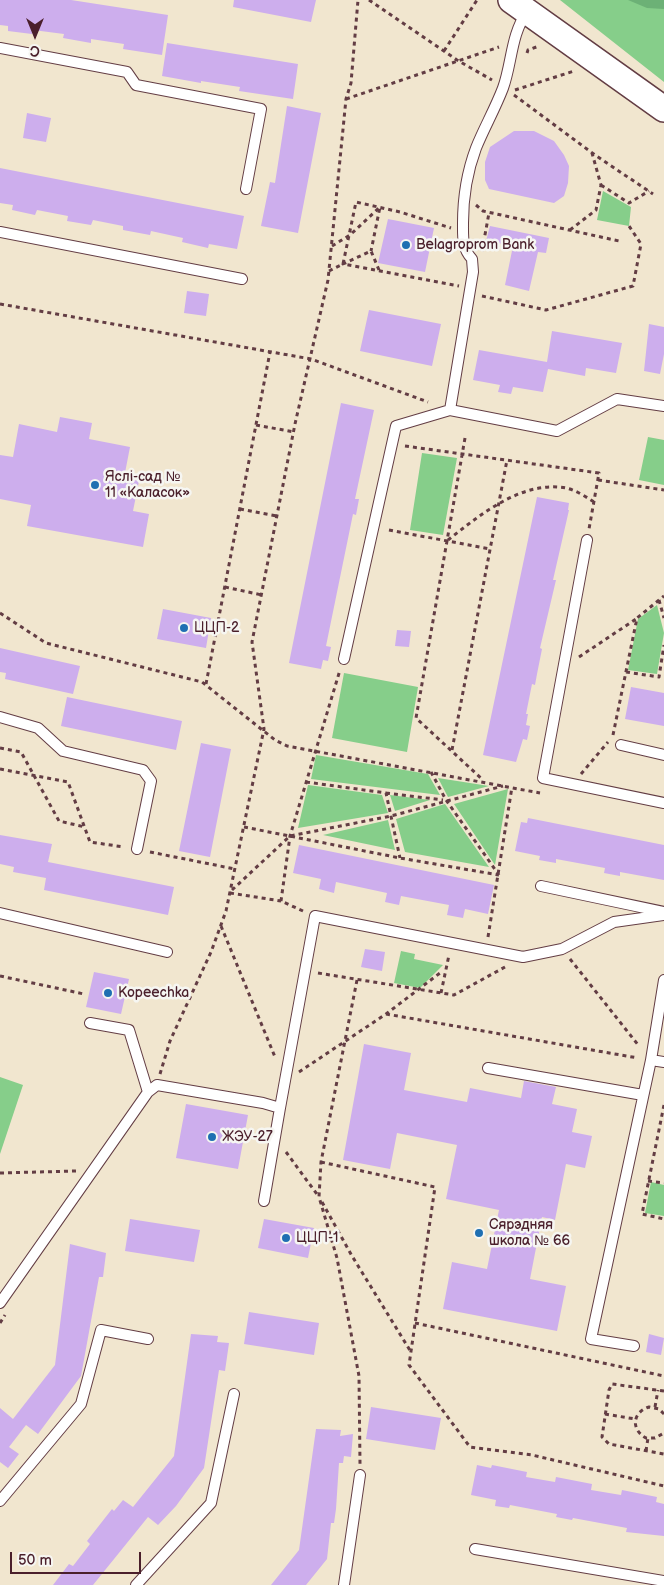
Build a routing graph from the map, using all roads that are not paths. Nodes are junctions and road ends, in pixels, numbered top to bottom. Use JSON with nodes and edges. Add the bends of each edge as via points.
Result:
{"nodes":[{"id":1,"x":519,"y":6,"type":"edge"},
{"id":2,"x":0,"y":48,"type":"edge"},
{"id":3,"x":664,"y":109,"type":"edge"},
{"id":4,"x":246,"y":188,"type":"dead end"},
{"id":5,"x":0,"y":232,"type":"edge"},
{"id":6,"x":242,"y":279,"type":"dead end"},
{"id":7,"x":664,"y":406,"type":"edge"},
{"id":8,"x":450,"y":410,"type":"junction"},
{"id":9,"x":587,"y":540,"type":"road end"},
{"id":10,"x":344,"y":659,"type":"road end"},
{"id":11,"x":0,"y":717,"type":"edge"},
{"id":12,"x":621,"y":745,"type":"dead end"},
{"id":13,"x":664,"y":755,"type":"edge"},
{"id":14,"x":664,"y":803,"type":"edge"},
{"id":15,"x":137,"y":849,"type":"road end"},
{"id":16,"x":541,"y":886,"type":"dead end"},
{"id":17,"x":0,"y":913,"type":"edge"},
{"id":18,"x":664,"y":914,"type":"edge"},
{"id":19,"x":166,"y":952,"type":"dead end"},
{"id":20,"x":664,"y":980,"type":"edge"},
{"id":21,"x":90,"y":1023,"type":"dead end"},
{"id":22,"x":651,"y":1060,"type":"junction"},
{"id":23,"x":664,"y":1062,"type":"edge"},
{"id":24,"x":488,"y":1068,"type":"dead end"},
{"id":25,"x":148,"y":1092,"type":"junction"},
{"id":26,"x":643,"y":1095,"type":"junction"},
{"id":27,"x":280,"y":1108,"type":"junction"},
{"id":28,"x":264,"y":1201,"type":"dead end"},
{"id":29,"x":0,"y":1303,"type":"edge"},
{"id":30,"x":148,"y":1339,"type":"dead end"},
{"id":31,"x":634,"y":1346,"type":"dead end"},
{"id":32,"x":234,"y":1394,"type":"dead end"},
{"id":33,"x":360,"y":1475,"type":"road end"},
{"id":34,"x":0,"y":1501,"type":"edge"},
{"id":35,"x":475,"y":1549,"type":"dead end"},
{"id":36,"x":664,"y":1582,"type":"edge"},
{"id":37,"x":136,"y":1585,"type":"edge"},
{"id":38,"x":344,"y":1585,"type":"edge"}],
"edges":[{"from":1,"to":3,"type":"street"},
{"from":1,"to":8,"type":"lane","via":[[520,21],[503,87],[468,171],[463,244],[472,259]]},
{"from":2,"to":4,"type":"lane","via":[[127,72],[136,85],[261,109]]},
{"from":5,"to":6,"type":"lane"},
{"from":7,"to":8,"type":"lane","via":[[617,399],[557,430]]},
{"from":8,"to":10,"type":"lane","via":[[396,426]]},
{"from":9,"to":14,"type":"lane","via":[[542,778]]},
{"from":11,"to":15,"type":"lane","via":[[38,728],[63,751],[143,770],[150,781]]},
{"from":12,"to":13,"type":"lane"},
{"from":16,"to":18,"type":"lane"},
{"from":17,"to":19,"type":"lane"},
{"from":18,"to":27,"type":"lane","via":[[614,922],[562,949],[523,957],[315,916]]},
{"from":20,"to":22,"type":"lane"},
{"from":21,"to":25,"type":"lane","via":[[129,1030]]},
{"from":22,"to":23,"type":"lane"},
{"from":22,"to":26,"type":"lane"},
{"from":24,"to":26,"type":"lane"},
{"from":25,"to":27,"type":"lane","via":[[157,1085]]},
{"from":25,"to":29,"type":"lane"},
{"from":26,"to":31,"type":"lane","via":[[591,1339]]},
{"from":27,"to":28,"type":"lane"},
{"from":30,"to":34,"type":"lane","via":[[101,1330],[81,1404]]},
{"from":32,"to":37,"type":"lane","via":[[211,1503]]},
{"from":33,"to":38,"type":"lane"},
{"from":35,"to":36,"type":"lane"}]}
